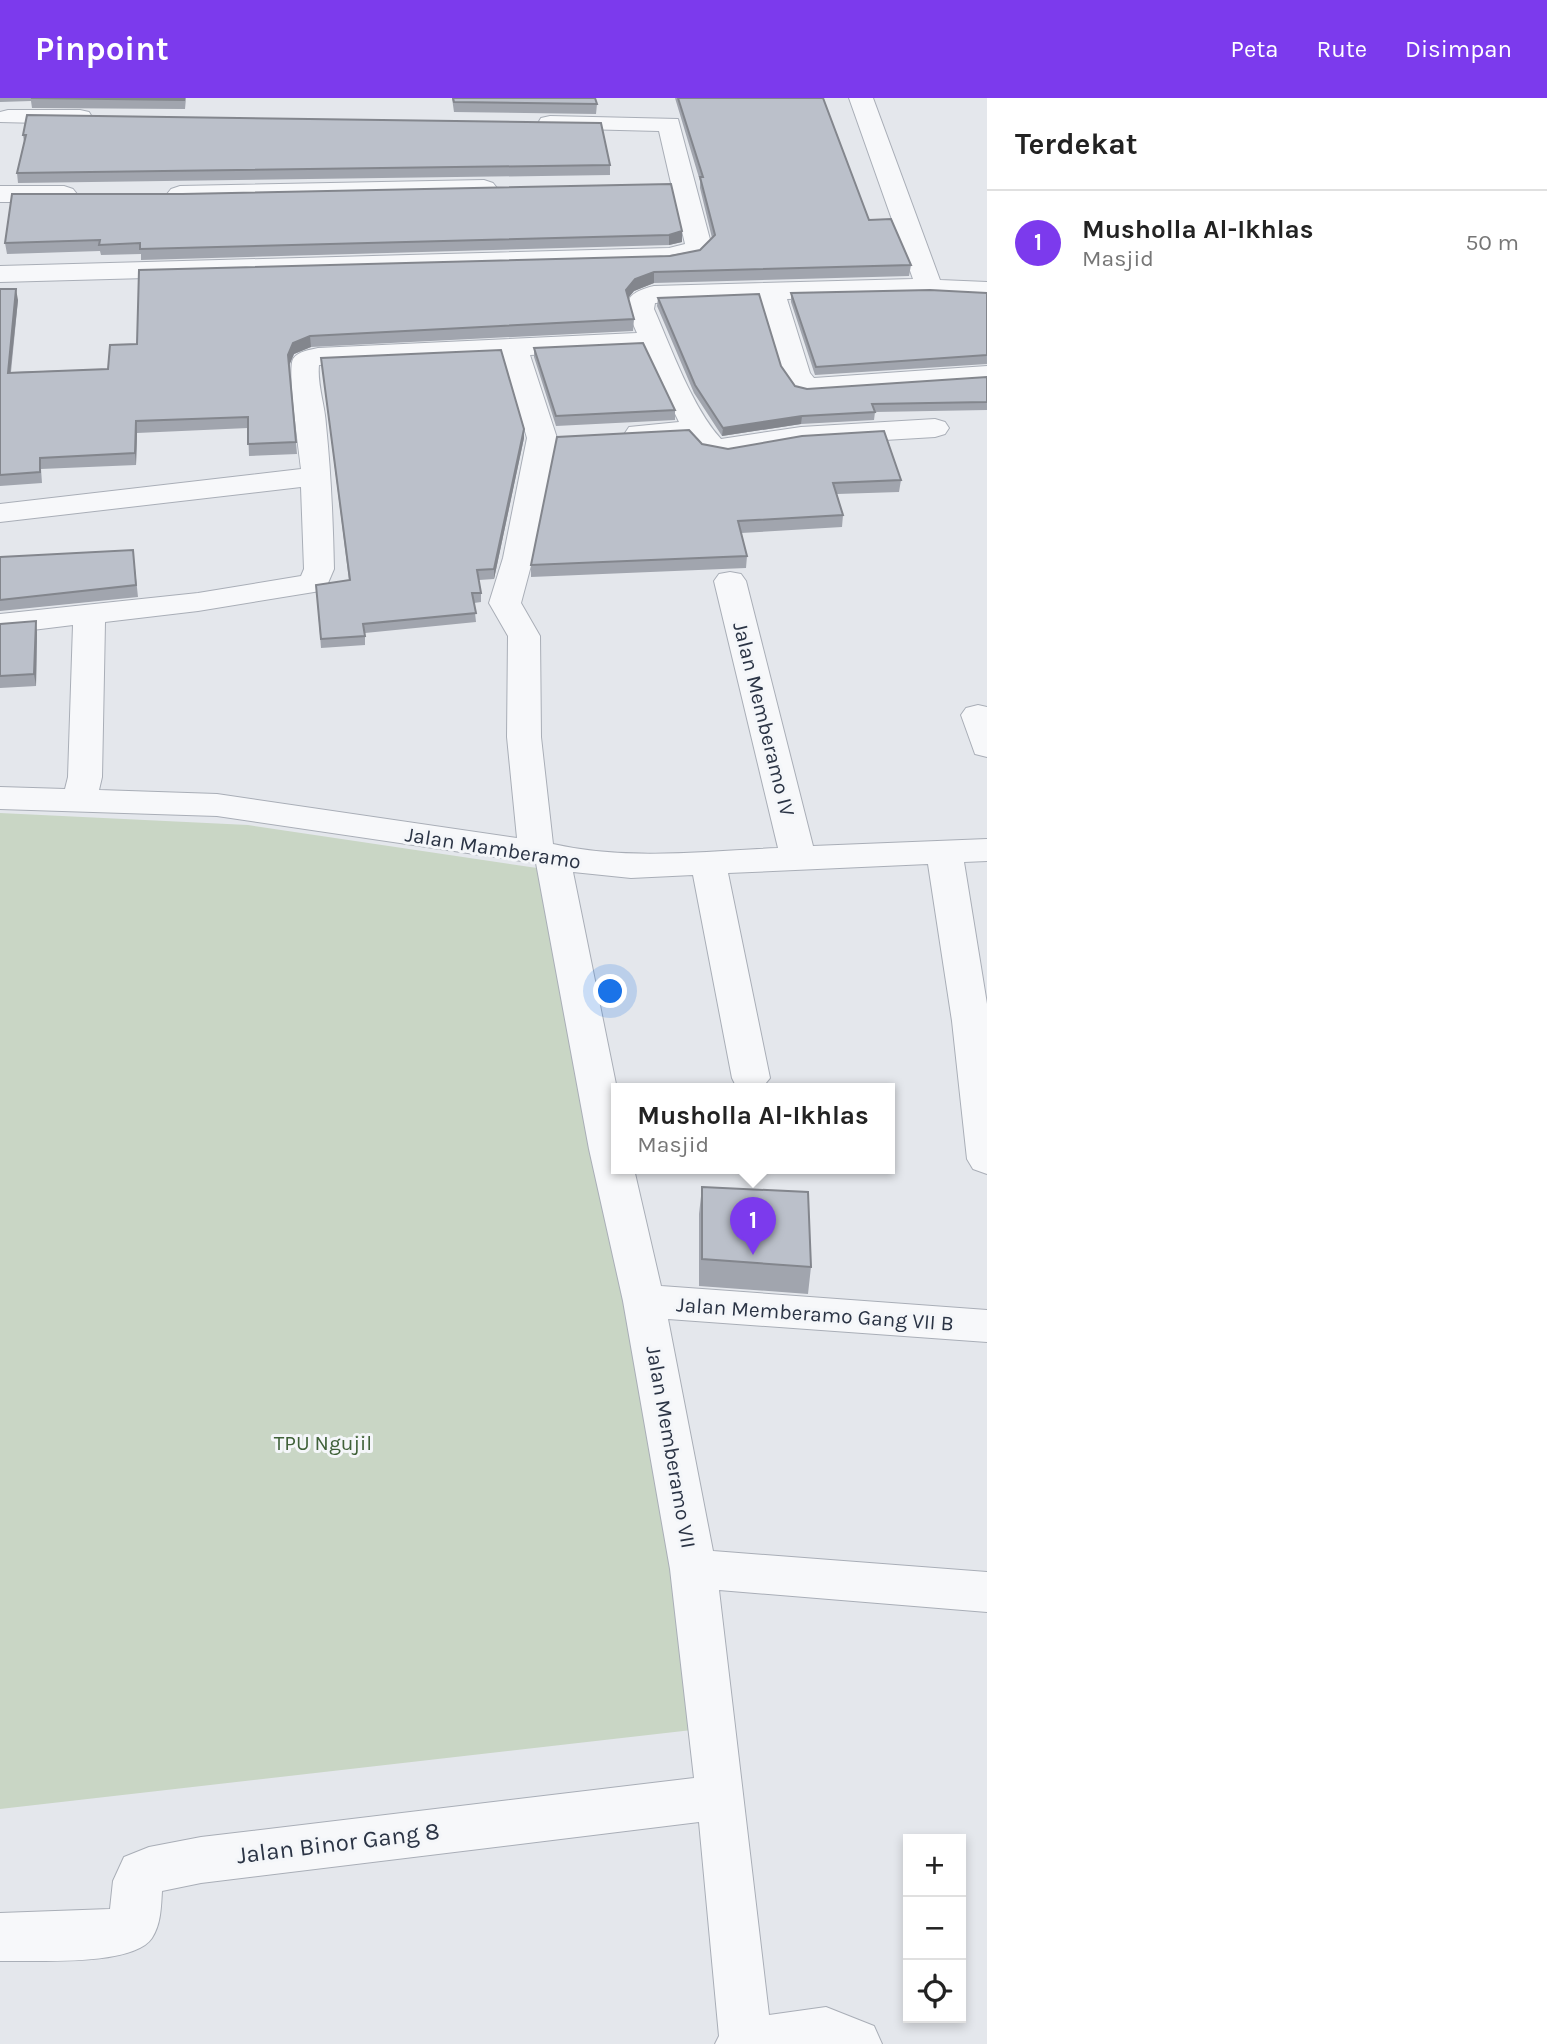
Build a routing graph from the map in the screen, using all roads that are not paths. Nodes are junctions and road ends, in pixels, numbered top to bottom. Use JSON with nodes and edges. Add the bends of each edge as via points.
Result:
{"nodes":[{"id":1,"x":666,"y":98,"type":"edge"},
{"id":2,"x":861,"y":98,"type":"edge"},
{"id":3,"x":8,"y":112,"type":"edge"},
{"id":4,"x":105,"y":118,"type":"edge"},
{"id":5,"x":531,"y":123,"type":"edge"},
{"id":6,"x":669,"y":124,"type":"junction"},
{"id":7,"x":682,"y":184,"type":"junction"},
{"id":8,"x":654,"y":185,"type":"edge"},
{"id":9,"x":504,"y":188,"type":"edge"},
{"id":10,"x":0,"y":194,"type":"edge"},
{"id":11,"x":89,"y":194,"type":"edge"},
{"id":12,"x":156,"y":194,"type":"edge"},
{"id":13,"x":0,"y":274,"type":"edge"},
{"id":14,"x":929,"y":287,"type":"junction"},
{"id":15,"x":771,"y":290,"type":"junction"},
{"id":16,"x":987,"y":290,"type":"edge"},
{"id":17,"x":654,"y":341,"type":"junction"},
{"id":18,"x":513,"y":345,"type":"junction"},
{"id":19,"x":987,"y":373,"type":"edge"},
{"id":20,"x":935,"y":428,"type":"dead end"},
{"id":21,"x":697,"y":430,"type":"junction"},
{"id":22,"x":607,"y":435,"type":"edge"},
{"id":23,"x":316,"y":476,"type":"junction"},
{"id":24,"x":0,"y":513,"type":"edge"},
{"id":25,"x":730,"y":581,"type":"dead end"},
{"id":26,"x":89,"y":613,"type":"junction"},
{"id":27,"x":0,"y":624,"type":"edge"},
{"id":28,"x":978,"y":715,"type":"dead end"},
{"id":29,"x":987,"y":747,"type":"edge"},
{"id":30,"x":0,"y":798,"type":"edge"},
{"id":31,"x":79,"y":800,"type":"junction"},
{"id":32,"x":987,"y":850,"type":"edge"},
{"id":33,"x":944,"y":852,"type":"junction"},
{"id":34,"x":544,"y":855,"type":"junction"},
{"id":35,"x":798,"y":856,"type":"junction"},
{"id":36,"x":708,"y":861,"type":"junction"},
{"id":37,"x":751,"y":1078,"type":"dead end"},
{"id":38,"x":611,"y":1158,"type":"edge"},
{"id":39,"x":987,"y":1159,"type":"edge"},
{"id":40,"x":615,"y":1174,"type":"edge"},
{"id":41,"x":644,"y":1301,"type":"junction"},
{"id":42,"x":987,"y":1326,"type":"edge"},
{"id":43,"x":693,"y":1569,"type":"junction"},
{"id":44,"x":987,"y":1592,"type":"edge"},
{"id":45,"x":721,"y":1797,"type":"junction"},
{"id":46,"x":0,"y":1937,"type":"edge"},
{"id":47,"x":745,"y":2044,"type":"edge"},
{"id":48,"x":855,"y":2044,"type":"edge"}],
"edges":[{"from":1,"to":6,"type":"street"},
{"from":2,"to":14,"type":"street"},
{"from":3,"to":4,"type":"street"},
{"from":5,"to":6,"type":"street"},
{"from":6,"to":7,"type":"street"},
{"from":7,"to":8,"type":"street"},
{"from":7,"to":13,"type":"street","via":[[699,247],[689,253]]},
{"from":9,"to":12,"type":"street"},
{"from":10,"to":11,"type":"street"},
{"from":14,"to":15,"type":"street"},
{"from":14,"to":16,"type":"street"},
{"from":15,"to":17,"type":"street","via":[[664,293],[642,299],[640,309]]},
{"from":15,"to":19,"type":"street","via":[[796,373],[806,387]]},
{"from":17,"to":18,"type":"street"},
{"from":17,"to":21,"type":"street"},
{"from":18,"to":23,"type":"street","via":[[332,354],[306,361]]},
{"from":18,"to":34,"type":"street","name":"Jalan Memberamo VII","via":[[555,437],[505,603],[524,636],[524,737]]},
{"from":20,"to":21,"type":"street","via":[[801,436],[727,449],[712,447]]},
{"from":21,"to":22,"type":"street"},
{"from":23,"to":24,"type":"street"},
{"from":23,"to":26,"type":"street","via":[[319,569],[314,583],[189,604]]},
{"from":25,"to":35,"type":"street","name":"Jalan Memberamo IV"},
{"from":26,"to":27,"type":"street"},
{"from":26,"to":31,"type":"street","via":[[85,777]]},
{"from":28,"to":29,"type":"street"},
{"from":30,"to":31,"type":"street","name":"Jalan Mamberamo"},
{"from":31,"to":34,"type":"street","name":"Jalan Mamberamo","via":[[217,805]]},
{"from":32,"to":33,"type":"street","name":"Jalan Mamberamo"},
{"from":33,"to":35,"type":"street","name":"Jalan Mamberamo"},
{"from":33,"to":39,"type":"street"},
{"from":34,"to":36,"type":"street","name":"Jalan Mamberamo","via":[[631,866]]},
{"from":34,"to":38,"type":"street","name":"Jalan Memberamo VII"},
{"from":35,"to":36,"type":"street","name":"Jalan Mamberamo"},
{"from":36,"to":37,"type":"street"},
{"from":40,"to":41,"type":"street","name":"Jalan Memberamo VII"},
{"from":41,"to":42,"type":"street","name":"Jalan Memberamo Gang VII B"},
{"from":41,"to":43,"type":"street","name":"Jalan Memberamo VII"},
{"from":43,"to":44,"type":"street"},
{"from":43,"to":45,"type":"street","name":"Jalan Memberamo VII"},
{"from":45,"to":46,"type":"street","name":"Jalan Binor Gang 8","via":[[149,1870],[138,1881],[134,1921],[126,1929]]},
{"from":45,"to":47,"type":"street","name":"Jalan Memberamo VII"},
{"from":47,"to":48,"type":"street","via":[[826,2033]]}]}
